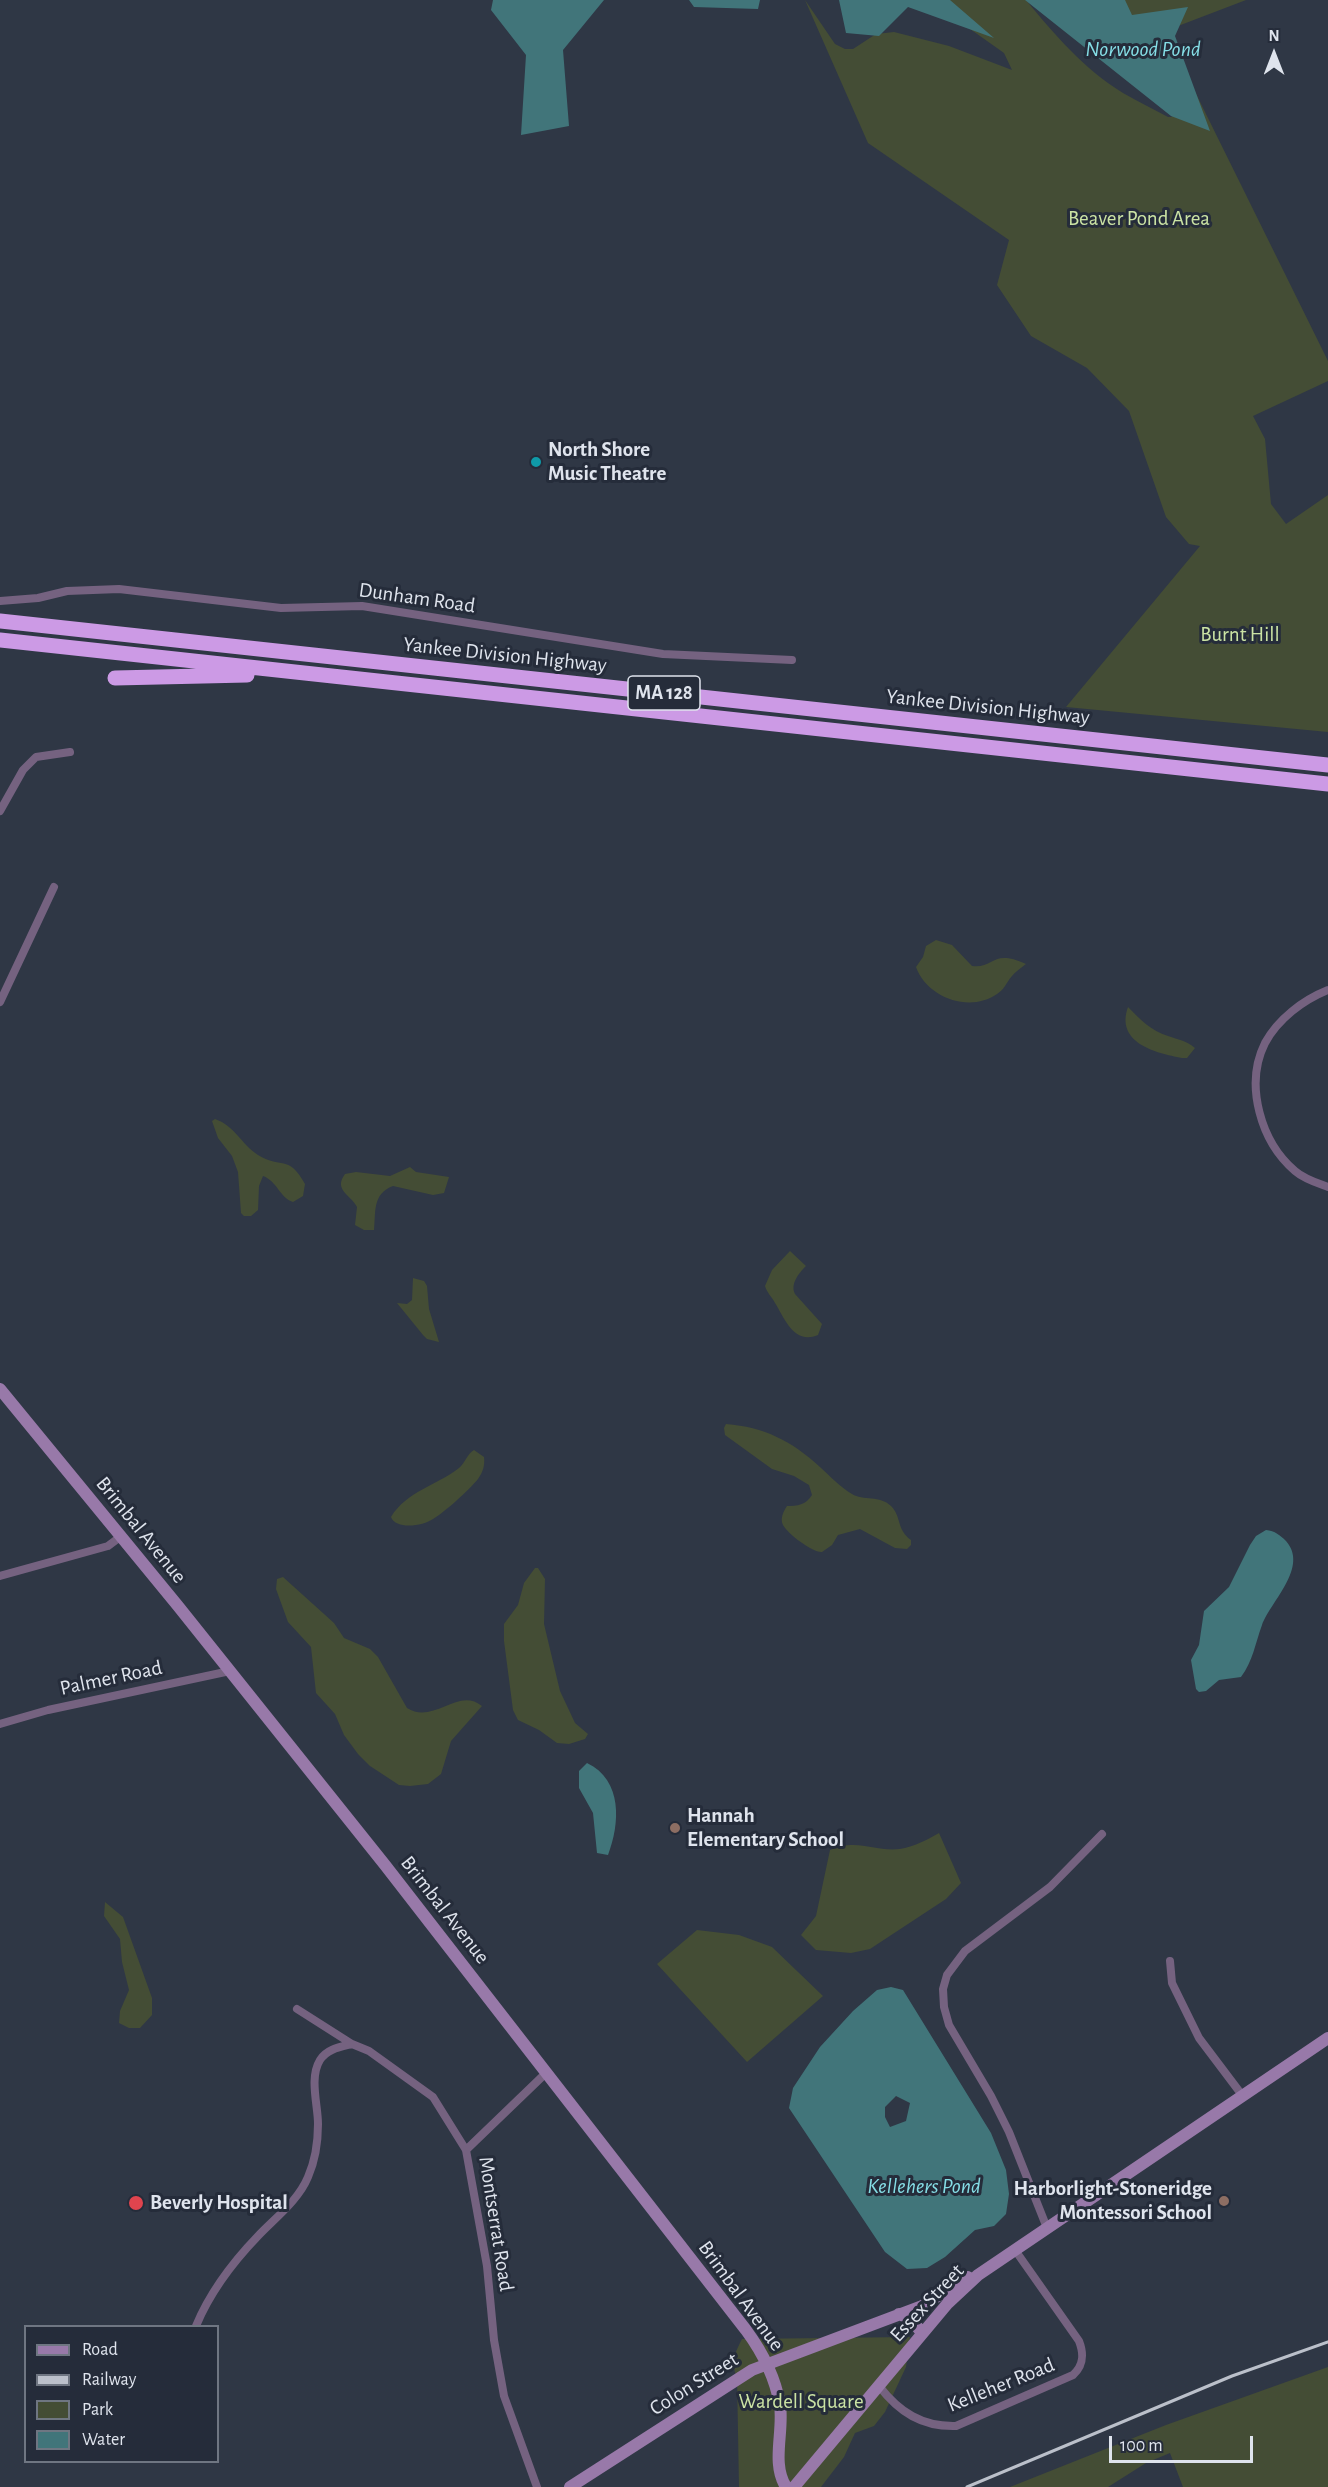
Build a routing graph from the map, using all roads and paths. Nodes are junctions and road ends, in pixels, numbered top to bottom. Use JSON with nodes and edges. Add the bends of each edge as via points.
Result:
{"nodes":[{"id":1,"x":0,"y":601,"type":"edge"},
{"id":2,"x":0,"y":621,"type":"edge"},
{"id":3,"x":0,"y":640,"type":"edge"},
{"id":4,"x":792,"y":660,"type":"dead end"},
{"id":5,"x":311,"y":674,"type":"junction"},
{"id":6,"x":115,"y":678,"type":"dead end"},
{"id":7,"x":70,"y":752,"type":"dead end"},
{"id":8,"x":1328,"y":765,"type":"edge"},
{"id":9,"x":1328,"y":784,"type":"edge"},
{"id":10,"x":0,"y":811,"type":"edge"},
{"id":11,"x":54,"y":887,"type":"dead end"},
{"id":12,"x":1328,"y":990,"type":"edge"},
{"id":13,"x":0,"y":1002,"type":"edge"},
{"id":14,"x":1328,"y":1187,"type":"edge"},
{"id":15,"x":0,"y":1389,"type":"edge"},
{"id":16,"x":120,"y":1537,"type":"junction"},
{"id":17,"x":1,"y":1573,"type":"edge"},
{"id":18,"x":230,"y":1671,"type":"junction"},
{"id":19,"x":0,"y":1724,"type":"edge"},
{"id":20,"x":1102,"y":1834,"type":"dead end"},
{"id":21,"x":1170,"y":1961,"type":"dead end"},
{"id":22,"x":297,"y":2009,"type":"dead end"},
{"id":23,"x":1328,"y":2038,"type":"edge"},
{"id":24,"x":352,"y":2044,"type":"junction"},
{"id":25,"x":546,"y":2072,"type":"junction"},
{"id":26,"x":1242,"y":2095,"type":"junction"},
{"id":27,"x":466,"y":2150,"type":"junction"},
{"id":28,"x":1047,"y":2228,"type":"junction"},
{"id":29,"x":1015,"y":2250,"type":"junction"},
{"id":30,"x":978,"y":2275,"type":"junction"},
{"id":31,"x":899,"y":2314,"type":"junction"},
{"id":32,"x":196,"y":2325,"type":"edge"},
{"id":33,"x":922,"y":2333,"type":"junction"},
{"id":34,"x":768,"y":2364,"type":"junction"},
{"id":35,"x":879,"y":2386,"type":"junction"},
{"id":36,"x":537,"y":2487,"type":"edge"},
{"id":37,"x":570,"y":2487,"type":"edge"},
{"id":38,"x":786,"y":2487,"type":"edge"},
{"id":39,"x":794,"y":2487,"type":"edge"}],
"edges":[{"from":1,"to":4,"type":"street","name":"Dunham Road","via":[[67,591],[119,589],[281,608],[362,606],[663,654]]},
{"from":2,"to":8,"type":"highway","name":"Yankee Division Highway","number":"MA 128"},
{"from":3,"to":5,"type":"highway","name":"Yankee Division Highway","number":"MA 128"},
{"from":5,"to":6,"type":"highway"},
{"from":5,"to":9,"type":"highway","name":"Yankee Division Highway","number":"MA 128"},
{"from":7,"to":10,"type":"street","via":[[36,757],[23,770]]},
{"from":11,"to":13,"type":"street"},
{"from":12,"to":14,"type":"street","via":[[1294,1008],[1265,1044],[1258,1065],[1257,1093],[1270,1141],[1296,1172]]},
{"from":15,"to":16,"type":"main road","name":"Brimbal Avenue"},
{"from":16,"to":17,"type":"street","via":[[108,1546]]},
{"from":16,"to":18,"type":"main road","name":"Brimbal Avenue"},
{"from":18,"to":19,"type":"street","name":"Palmer Road"},
{"from":18,"to":25,"type":"main road","name":"Brimbal Avenue"},
{"from":20,"to":28,"type":"street","via":[[1050,1887],[965,1951],[947,1975],[943,1989],[949,2025],[1009,2132]]},
{"from":21,"to":26,"type":"street","via":[[1172,1983],[1199,2038]]},
{"from":22,"to":24,"type":"street","name":"Montserrat Road"},
{"from":23,"to":26,"type":"main road","name":"Essex Street"},
{"from":24,"to":27,"type":"street","name":"Montserrat Road","via":[[369,2051],[433,2097]]},
{"from":24,"to":32,"type":"street","via":[[333,2048],[320,2061],[316,2076],[316,2150],[299,2194],[226,2273]]},
{"from":25,"to":27,"type":"street"},
{"from":25,"to":34,"type":"main road","name":"Brimbal Avenue","via":[[746,2330]]},
{"from":26,"to":28,"type":"main road","name":"Essex Street"},
{"from":27,"to":36,"type":"street","name":"Montserrat Road","via":[[487,2266],[504,2396]]},
{"from":28,"to":29,"type":"main road","name":"Essex Street"},
{"from":29,"to":30,"type":"main road","name":"Essex Street"},
{"from":29,"to":35,"type":"street","name":"Kelleher Road","via":[[1079,2341],[1083,2352],[1080,2369],[956,2426],[919,2421],[890,2401]]},
{"from":30,"to":31,"type":"main road","name":"Colon Street","via":[[922,2306]]},
{"from":30,"to":33,"type":"main road","name":"Essex Street"},
{"from":31,"to":33,"type":"main road","via":[[910,2318]]},
{"from":31,"to":34,"type":"main road","name":"Colon Street"},
{"from":33,"to":35,"type":"main road","name":"Essex Street"},
{"from":34,"to":37,"type":"main road","name":"Colon Street","via":[[752,2370]]},
{"from":34,"to":38,"type":"main road","name":"Brimbal Avenue","via":[[780,2406],[778,2469]]},
{"from":35,"to":39,"type":"main road","name":"Essex Street"}]}
